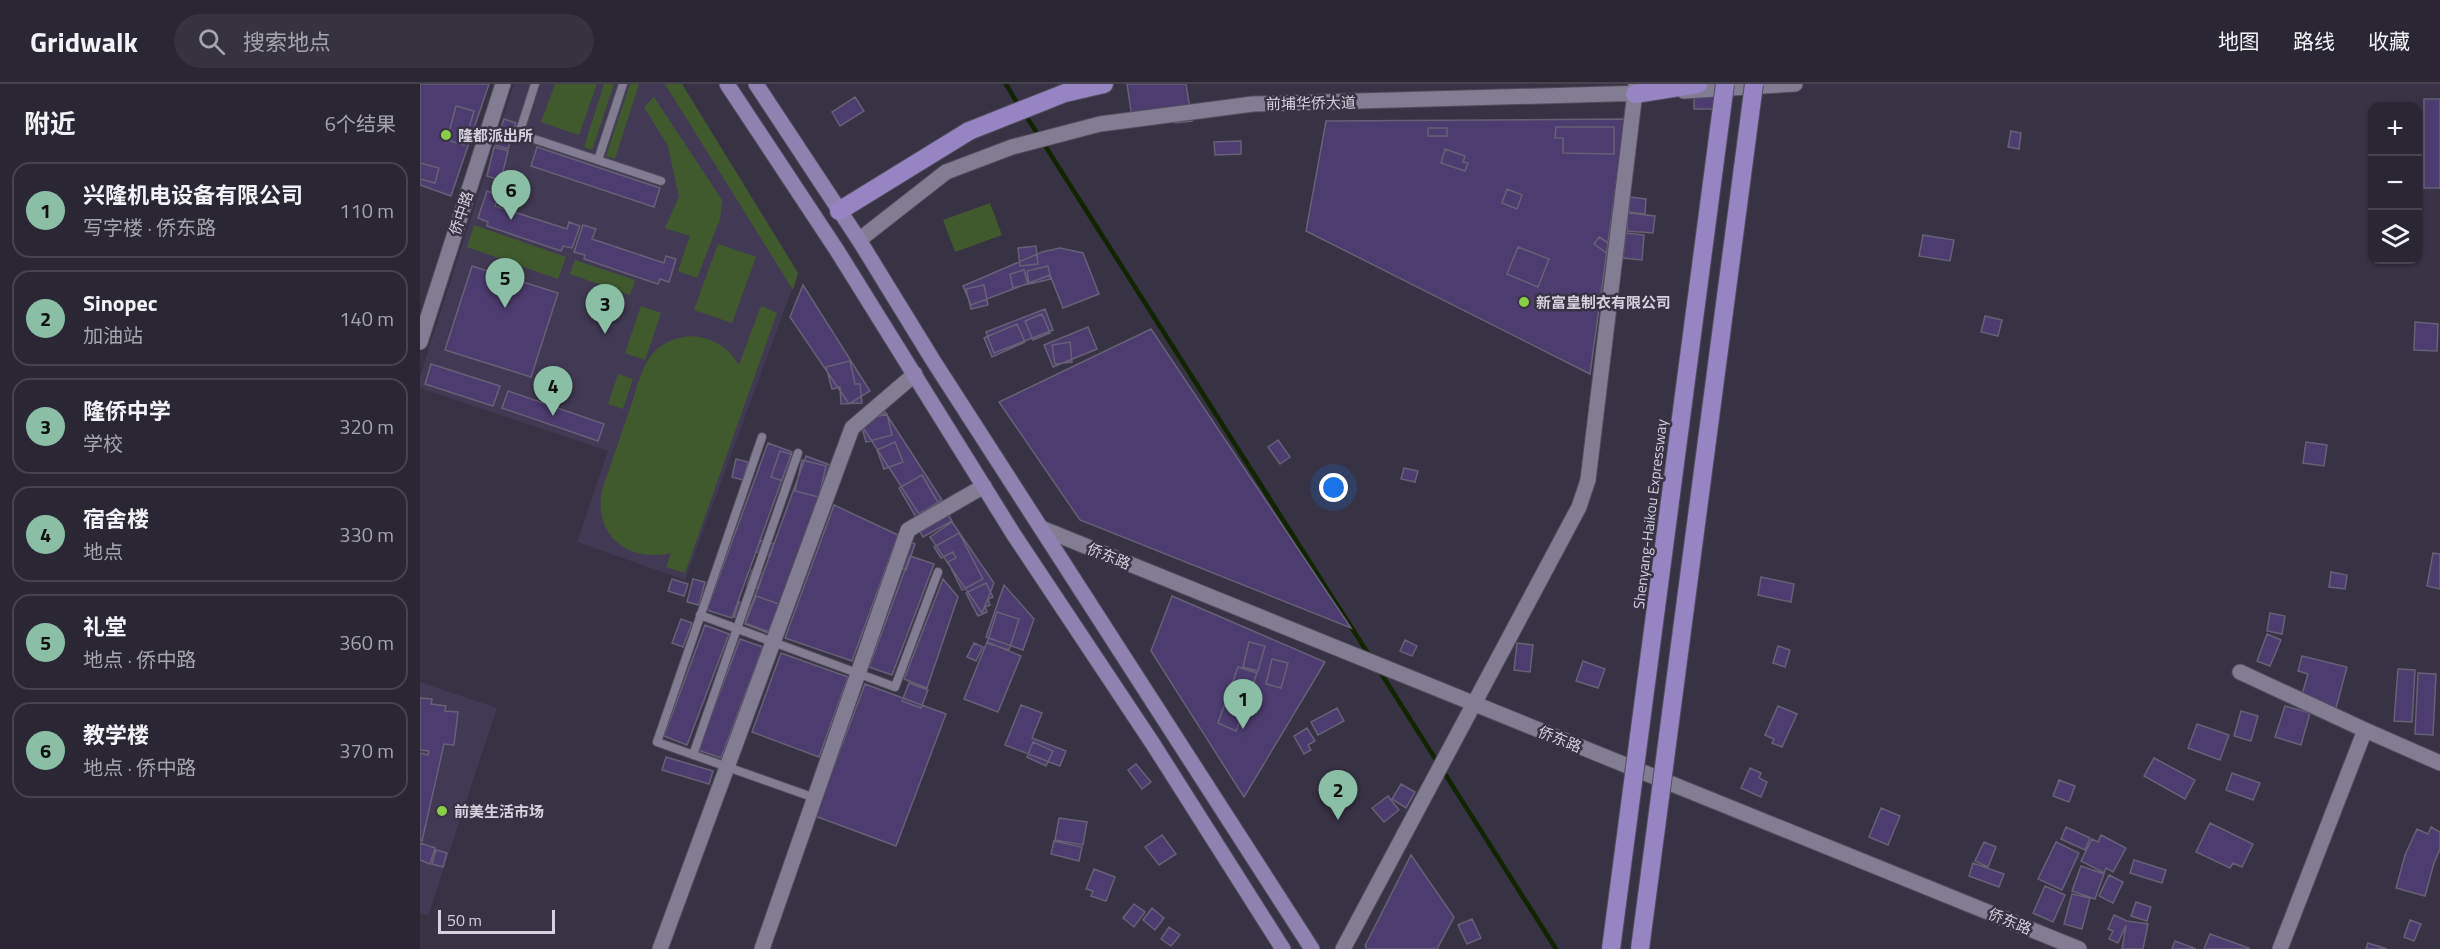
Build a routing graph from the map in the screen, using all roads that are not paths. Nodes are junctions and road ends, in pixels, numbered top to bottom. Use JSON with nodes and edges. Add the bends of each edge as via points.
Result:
{"nodes":[{"id":1,"x":503,"y":84,"type":"edge"},
{"id":2,"x":535,"y":84,"type":"edge"},
{"id":3,"x":623,"y":84,"type":"edge"},
{"id":4,"x":727,"y":84,"type":"edge"},
{"id":5,"x":756,"y":84,"type":"edge"},
{"id":6,"x":1104,"y":84,"type":"edge"},
{"id":7,"x":1698,"y":84,"type":"edge"},
{"id":8,"x":1725,"y":84,"type":"edge"},
{"id":9,"x":1754,"y":84,"type":"edge"},
{"id":10,"x":1795,"y":84,"type":"edge"},
{"id":11,"x":1636,"y":89,"type":"edge"},
{"id":12,"x":598,"y":160,"type":"junction"},
{"id":13,"x":661,"y":182,"type":"dead end"},
{"id":14,"x":839,"y":211,"type":"junction"},
{"id":15,"x":859,"y":240,"type":"junction"},
{"id":16,"x":420,"y":342,"type":"edge"},
{"id":17,"x":915,"y":374,"type":"junction"},
{"id":18,"x":762,"y":437,"type":"dead end"},
{"id":19,"x":798,"y":453,"type":"dead end"},
{"id":20,"x":984,"y":486,"type":"junction"},
{"id":21,"x":1041,"y":528,"type":"junction"},
{"id":22,"x":938,"y":572,"type":"dead end"},
{"id":23,"x":700,"y":615,"type":"junction"},
{"id":24,"x":737,"y":629,"type":"junction"},
{"id":25,"x":773,"y":642,"type":"junction"},
{"id":26,"x":2240,"y":672,"type":"dead end"},
{"id":27,"x":858,"y":674,"type":"junction"},
{"id":28,"x":1474,"y":704,"type":"junction"},
{"id":29,"x":2365,"y":730,"type":"junction"},
{"id":30,"x":693,"y":755,"type":"junction"},
{"id":31,"x":2440,"y":763,"type":"edge"},
{"id":32,"x":727,"y":767,"type":"junction"},
{"id":33,"x":815,"y":798,"type":"junction"},
{"id":34,"x":660,"y":949,"type":"edge"},
{"id":35,"x":762,"y":949,"type":"edge"},
{"id":36,"x":1283,"y":949,"type":"edge"},
{"id":37,"x":1312,"y":949,"type":"edge"},
{"id":38,"x":1343,"y":949,"type":"edge"},
{"id":39,"x":1611,"y":949,"type":"edge"},
{"id":40,"x":1640,"y":949,"type":"edge"},
{"id":41,"x":2079,"y":949,"type":"edge"},
{"id":42,"x":2280,"y":949,"type":"edge"}],
"edges":[{"from":1,"to":16,"type":"street","name":"侨中路"},
{"from":2,"to":12,"type":"lane","via":[[519,134]]},
{"from":3,"to":12,"type":"lane"},
{"from":4,"to":17,"type":"main road"},
{"from":5,"to":14,"type":"main road"},
{"from":6,"to":14,"type":"highway","via":[[1065,93],[969,131]]},
{"from":7,"to":11,"type":"highway"},
{"from":8,"to":39,"type":"highway","name":"Shenyang-Haikou Expressway","bridge":true},
{"from":9,"to":40,"type":"highway","bridge":true},
{"from":10,"to":11,"type":"street","name":"前埔华侨大道"},
{"from":11,"to":15,"type":"street","name":"前埔华侨大道","via":[[1253,104],[1100,124],[1012,147],[946,172]]},
{"from":11,"to":28,"type":"street","via":[[1588,480],[1579,507]]},
{"from":12,"to":13,"type":"lane"},
{"from":14,"to":15,"type":"main road"},
{"from":15,"to":21,"type":"main road"},
{"from":17,"to":20,"type":"main road"},
{"from":17,"to":25,"type":"street","via":[[852,428]]},
{"from":18,"to":23,"type":"lane"},
{"from":19,"to":24,"type":"lane"},
{"from":20,"to":27,"type":"street","via":[[908,530]]},
{"from":20,"to":36,"type":"main road"},
{"from":21,"to":28,"type":"street","name":"侨东路"},
{"from":21,"to":37,"type":"main road"},
{"from":22,"to":27,"type":"lane","via":[[895,687]]},
{"from":23,"to":24,"type":"lane"},
{"from":23,"to":30,"type":"lane","via":[[657,742]]},
{"from":24,"to":25,"type":"lane"},
{"from":24,"to":30,"type":"lane"},
{"from":25,"to":27,"type":"lane"},
{"from":25,"to":32,"type":"street"},
{"from":26,"to":29,"type":"street"},
{"from":27,"to":33,"type":"street"},
{"from":28,"to":38,"type":"street"},
{"from":28,"to":41,"type":"street","name":"侨东路"},
{"from":29,"to":31,"type":"street"},
{"from":29,"to":42,"type":"street"},
{"from":30,"to":32,"type":"lane"},
{"from":32,"to":33,"type":"lane"},
{"from":32,"to":34,"type":"street"},
{"from":33,"to":35,"type":"street"}]}
